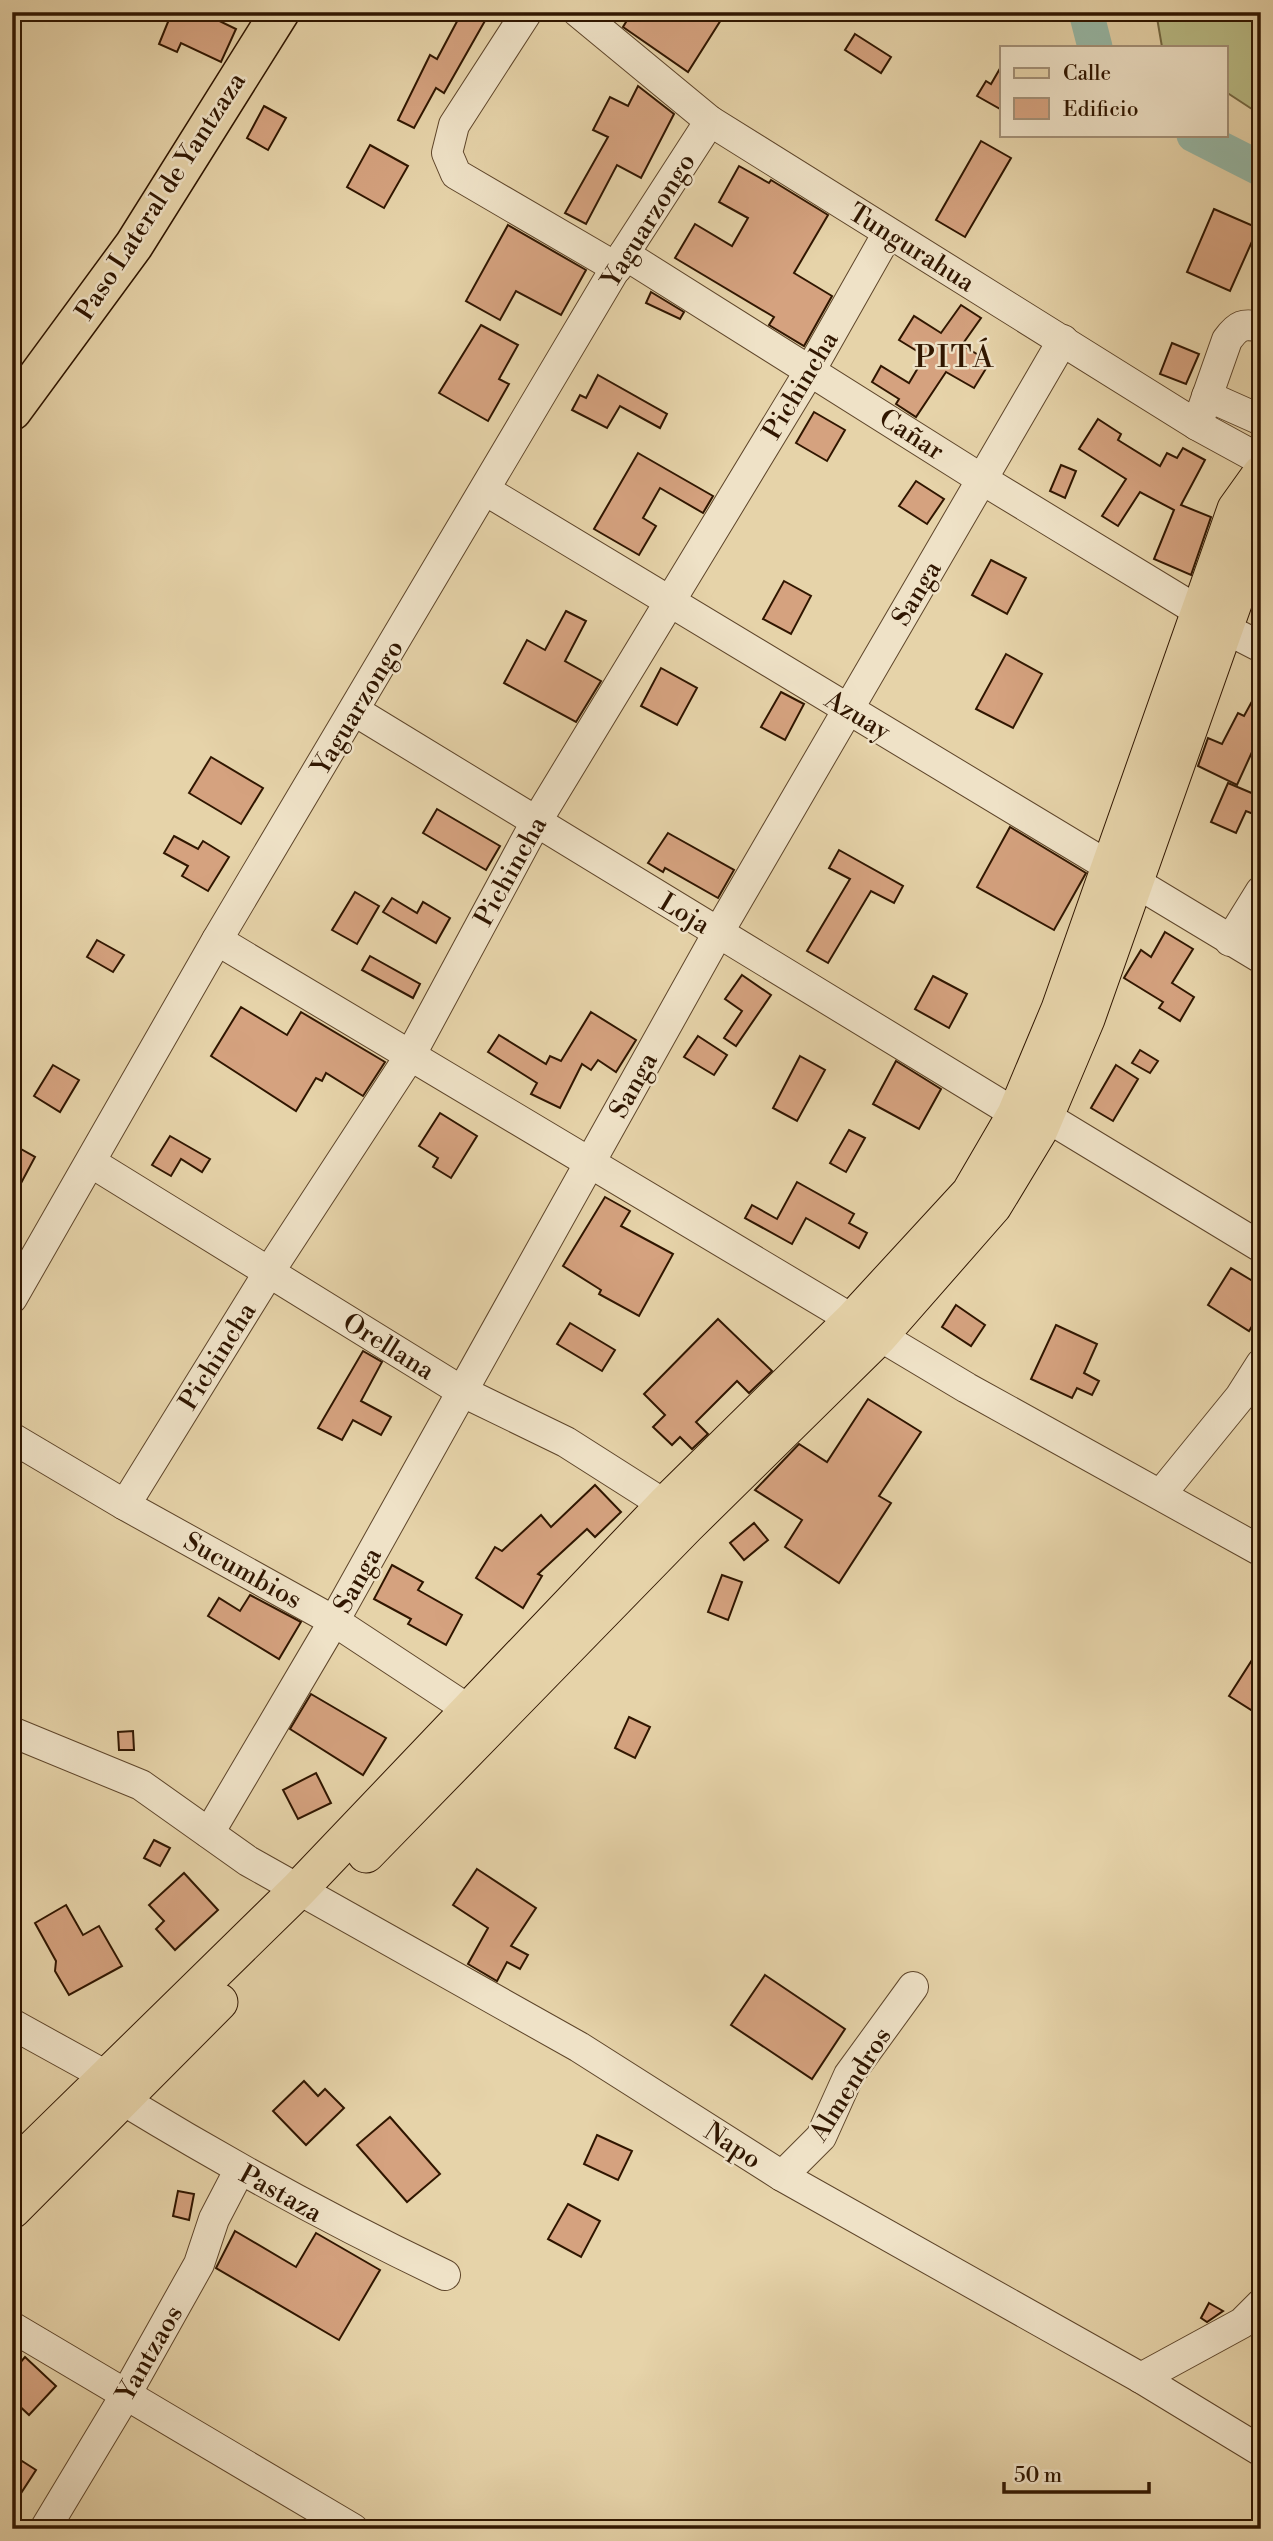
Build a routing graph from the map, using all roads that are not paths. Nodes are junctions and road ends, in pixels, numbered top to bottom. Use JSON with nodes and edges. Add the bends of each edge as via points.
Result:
{"nodes":[{"id":1,"x":280,"y":12,"type":"edge"},
{"id":2,"x":527,"y":12,"type":"edge"},
{"id":3,"x":578,"y":12,"type":"edge"},
{"id":4,"x":710,"y":121,"type":"junction"},
{"id":5,"x":888,"y":233,"type":"junction"},
{"id":6,"x":621,"y":261,"type":"junction"},
{"id":7,"x":1261,"y":327,"type":"edge"},
{"id":8,"x":1063,"y":340,"type":"junction"},
{"id":9,"x":811,"y":369,"type":"junction"},
{"id":10,"x":1207,"y":396,"type":"junction"},
{"id":11,"x":12,"y":411,"type":"edge"},
{"id":12,"x":1261,"y":420,"type":"edge"},
{"id":13,"x":1197,"y":425,"type":"junction"},
{"id":14,"x":1261,"y":460,"type":"edge"},
{"id":15,"x":1261,"y":474,"type":"edge"},
{"id":16,"x":983,"y":480,"type":"junction"},
{"id":17,"x":485,"y":490,"type":"junction"},
{"id":18,"x":1261,"y":524,"type":"edge"},
{"id":19,"x":670,"y":601,"type":"junction"},
{"id":20,"x":1212,"y":620,"type":"junction"},
{"id":21,"x":1261,"y":648,"type":"edge"},
{"id":22,"x":847,"y":709,"type":"junction"},
{"id":23,"x":355,"y":711,"type":"junction"},
{"id":24,"x":536,"y":822,"type":"junction"},
{"id":25,"x":1121,"y":875,"type":"junction"},
{"id":26,"x":1261,"y":891,"type":"edge"},
{"id":27,"x":718,"y":933,"type":"junction"},
{"id":28,"x":217,"y":940,"type":"junction"},
{"id":29,"x":1230,"y":941,"type":"junction"},
{"id":30,"x":1261,"y":958,"type":"edge"},
{"id":31,"x":410,"y":1056,"type":"junction"},
{"id":32,"x":1030,"y":1115,"type":"junction"},
{"id":33,"x":92,"y":1163,"type":"junction"},
{"id":34,"x":590,"y":1163,"type":"junction"},
{"id":35,"x":1261,"y":1247,"type":"edge"},
{"id":36,"x":269,"y":1272,"type":"junction"},
{"id":37,"x":12,"y":1298,"type":"edge"},
{"id":38,"x":866,"y":1328,"type":"junction"},
{"id":39,"x":1261,"y":1364,"type":"edge"},
{"id":40,"x":463,"y":1392,"type":"junction"},
{"id":41,"x":12,"y":1438,"type":"edge"},
{"id":42,"x":1161,"y":1494,"type":"junction"},
{"id":43,"x":125,"y":1505,"type":"junction"},
{"id":44,"x":676,"y":1516,"type":"junction"},
{"id":45,"x":1261,"y":1551,"type":"edge"},
{"id":46,"x":334,"y":1621,"type":"junction"},
{"id":47,"x":469,"y":1710,"type":"junction"},
{"id":48,"x":12,"y":1732,"type":"edge"},
{"id":49,"x":209,"y":1833,"type":"junction"},
{"id":50,"x":309,"y":1895,"type":"junction"},
{"id":51,"x":913,"y":1987,"type":"dead end"},
{"id":52,"x":12,"y":2024,"type":"edge"},
{"id":53,"x":115,"y":2088,"type":"junction"},
{"id":54,"x":12,"y":2170,"type":"edge"},
{"id":55,"x":239,"y":2171,"type":"junction"},
{"id":56,"x":782,"y":2176,"type":"junction"},
{"id":57,"x":12,"y":2210,"type":"edge"},
{"id":58,"x":445,"y":2275,"type":"dead end"},
{"id":59,"x":1261,"y":2304,"type":"edge"},
{"id":60,"x":12,"y":2327,"type":"edge"},
{"id":61,"x":1141,"y":2378,"type":"junction"},
{"id":62,"x":125,"y":2396,"type":"junction"},
{"id":63,"x":1261,"y":2451,"type":"edge"},
{"id":64,"x":314,"y":2519,"type":"edge"},
{"id":65,"x":44,"y":2529,"type":"edge"},
{"id":66,"x":353,"y":2529,"type":"edge"}],
"edges":[{"from":1,"to":11,"type":"highway","name":"Paso Lateral de Yantzaza","via":[[134,245]]},
{"from":2,"to":6,"type":"street","name":"Cañar","via":[[454,125],[447,153],[456,174]]},
{"from":3,"to":4,"type":"street","name":"Tungurahua"},
{"from":4,"to":5,"type":"street","name":"Tungurahua"},
{"from":4,"to":6,"type":"street","name":"Yaguarzongo"},
{"from":5,"to":8,"type":"street","name":"Tungurahua"},
{"from":5,"to":9,"type":"street","name":"Pichincha"},
{"from":6,"to":9,"type":"street","name":"Cañar"},
{"from":6,"to":17,"type":"street","name":"Yaguarzongo"},
{"from":7,"to":10,"type":"street","via":[[1245,323],[1236,328],[1227,340]]},
{"from":8,"to":13,"type":"street","name":"Tungurahua"},
{"from":8,"to":16,"type":"street","name":"Sanga"},
{"from":9,"to":16,"type":"street","name":"Cañar"},
{"from":9,"to":19,"type":"street","name":"Pichincha"},
{"from":10,"to":12,"type":"street"},
{"from":10,"to":13,"type":"street"},
{"from":13,"to":14,"type":"street","name":"Tungurahua"},
{"from":15,"to":20,"type":"main road","via":[[1236,509]]},
{"from":16,"to":20,"type":"street","name":"Cañar"},
{"from":16,"to":22,"type":"street","name":"Sanga"},
{"from":17,"to":19,"type":"street","name":"Azuay"},
{"from":17,"to":23,"type":"street","name":"Yaguarzongo"},
{"from":18,"to":20,"type":"main road"},
{"from":19,"to":22,"type":"street","name":"Azuay"},
{"from":19,"to":24,"type":"street","name":"Pichincha"},
{"from":20,"to":21,"type":"street","name":"Cañar"},
{"from":20,"to":25,"type":"main road"},
{"from":22,"to":25,"type":"street","name":"Azuay"},
{"from":22,"to":27,"type":"street","name":"Sanga"},
{"from":23,"to":24,"type":"street","name":"Loja"},
{"from":23,"to":28,"type":"street","name":"Yaguarzongo"},
{"from":24,"to":27,"type":"street","name":"Loja"},
{"from":24,"to":31,"type":"street","name":"Pichincha"},
{"from":25,"to":29,"type":"street","name":"Azuay"},
{"from":25,"to":32,"type":"main road","via":[[1060,1009]]},
{"from":26,"to":29,"type":"street"},
{"from":27,"to":32,"type":"street","name":"Loja"},
{"from":27,"to":34,"type":"street","name":"Sanga"},
{"from":28,"to":31,"type":"street"},
{"from":28,"to":33,"type":"street","name":"Yaguarzongo"},
{"from":29,"to":30,"type":"street","name":"Azuay"},
{"from":31,"to":34,"type":"street"},
{"from":31,"to":36,"type":"street","name":"Pichincha"},
{"from":32,"to":35,"type":"street","name":"Loja"},
{"from":32,"to":38,"type":"main road"},
{"from":33,"to":36,"type":"street","name":"Orellana"},
{"from":33,"to":37,"type":"street","name":"Yaguarzongo"},
{"from":34,"to":38,"type":"street"},
{"from":34,"to":40,"type":"street","name":"Sanga"},
{"from":36,"to":40,"type":"street","name":"Orellana"},
{"from":36,"to":43,"type":"street","name":"Pichincha"},
{"from":38,"to":42,"type":"street"},
{"from":38,"to":44,"type":"main road"},
{"from":39,"to":42,"type":"street"},
{"from":40,"to":44,"type":"street","name":"Orellana","via":[[566,1442]]},
{"from":40,"to":46,"type":"street","name":"Sanga"},
{"from":41,"to":43,"type":"street","name":"Sucumbios"},
{"from":42,"to":45,"type":"street"},
{"from":43,"to":46,"type":"street","name":"Sucumbios"},
{"from":44,"to":47,"type":"main road"},
{"from":44,"to":50,"type":"main road"},
{"from":46,"to":47,"type":"street","name":"Sucumbios"},
{"from":46,"to":49,"type":"street","name":"Sanga"},
{"from":47,"to":50,"type":"main road"},
{"from":48,"to":49,"type":"street","name":"Napo","via":[[141,1785]]},
{"from":49,"to":50,"type":"street","name":"Napo"},
{"from":50,"to":53,"type":"main road"},
{"from":50,"to":56,"type":"street","name":"Napo","via":[[579,2047]]},
{"from":51,"to":56,"type":"street","name":"Almendros","via":[[849,2075],[821,2137]]},
{"from":52,"to":53,"type":"street","name":"Pastaza"},
{"from":53,"to":54,"type":"main road"},
{"from":53,"to":55,"type":"street","name":"Pastaza"},
{"from":53,"to":57,"type":"main road"},
{"from":55,"to":58,"type":"street","name":"Pastaza"},
{"from":55,"to":62,"type":"street","name":"Yantzaos","via":[[214,2220],[199,2264]]},
{"from":56,"to":61,"type":"street","name":"Napo"},
{"from":59,"to":61,"type":"street","via":[[1241,2323]]},
{"from":60,"to":62,"type":"street"},
{"from":61,"to":63,"type":"street","name":"Napo"},
{"from":62,"to":64,"type":"street"},
{"from":62,"to":65,"type":"street","name":"Yantzaos"},
{"from":64,"to":66,"type":"street"}]}
